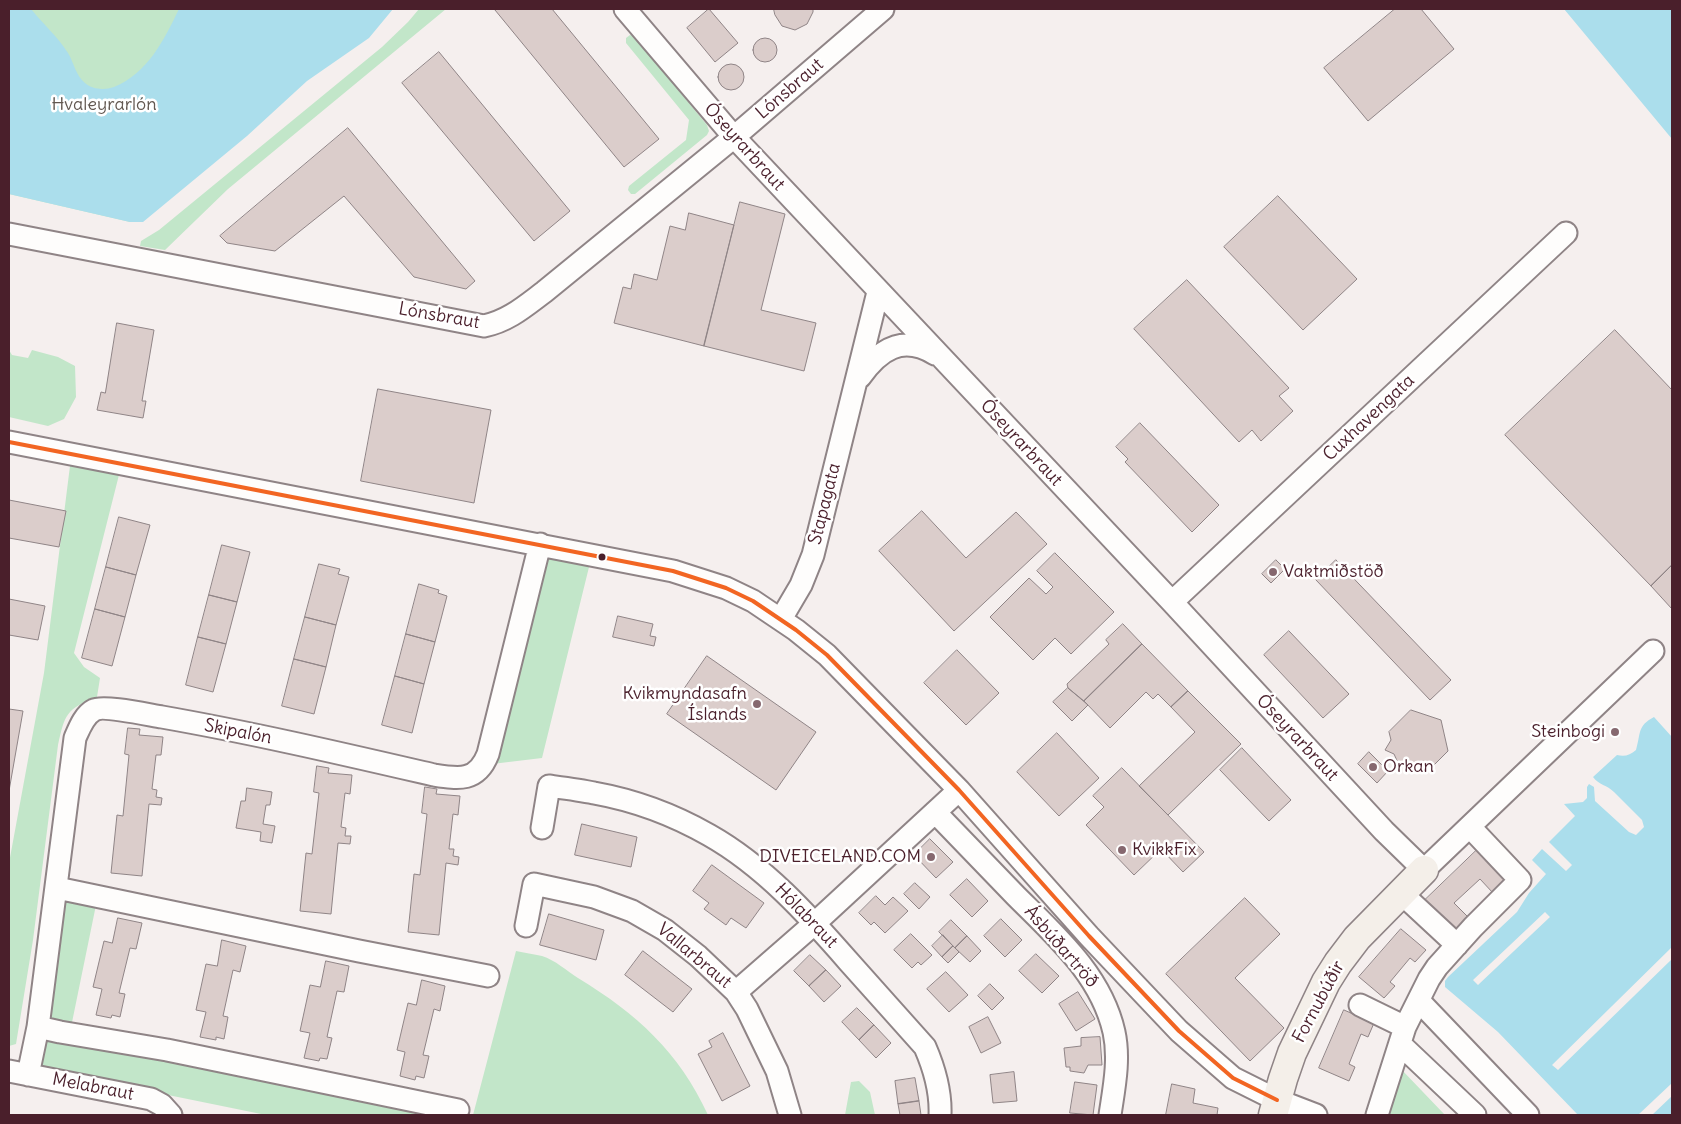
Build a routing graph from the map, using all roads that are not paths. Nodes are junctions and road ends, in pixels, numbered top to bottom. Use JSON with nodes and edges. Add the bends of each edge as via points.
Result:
{"nodes":[{"id":1,"x":625,"y":9,"type":"edge"},
{"id":2,"x":883,"y":9,"type":"edge"},
{"id":3,"x":734,"y":137,"type":"junction"},
{"id":4,"x":1566,"y":233,"type":"dead end"},
{"id":5,"x":9,"y":234,"type":"edge"},
{"id":6,"x":878,"y":292,"type":"junction"},
{"id":7,"x":941,"y":358,"type":"junction"},
{"id":8,"x":856,"y":383,"type":"junction"},
{"id":9,"x":9,"y":442,"type":"edge"},
{"id":10,"x":540,"y":544,"type":"junction"},
{"id":11,"x":1172,"y":602,"type":"junction"},
{"id":12,"x":782,"y":619,"type":"junction"},
{"id":13,"x":1653,"y":651,"type":"dead end"},
{"id":14,"x":958,"y":790,"type":"junction"},
{"id":15,"x":935,"y":812,"type":"junction"},
{"id":16,"x":1470,"y":827,"type":"junction"},
{"id":17,"x":542,"y":828,"type":"dead end"},
{"id":18,"x":1424,"y":870,"type":"junction"},
{"id":19,"x":57,"y":888,"type":"junction"},
{"id":20,"x":1401,"y":893,"type":"junction"},
{"id":21,"x":815,"y":923,"type":"junction"},
{"id":22,"x":526,"y":926,"type":"dead end"},
{"id":23,"x":1457,"y":945,"type":"junction"},
{"id":24,"x":488,"y":976,"type":"dead end"},
{"id":25,"x":736,"y":992,"type":"junction"},
{"id":26,"x":1419,"y":1001,"type":"junction"},
{"id":27,"x":1360,"y":1005,"type":"dead end"},
{"id":28,"x":38,"y":1027,"type":"junction"},
{"id":29,"x":1403,"y":1035,"type":"junction"},
{"id":30,"x":19,"y":1073,"type":"edge"},
{"id":31,"x":458,"y":1110,"type":"dead end"},
{"id":32,"x":1278,"y":1110,"type":"edge"},
{"id":33,"x":171,"y":1115,"type":"edge"},
{"id":34,"x":790,"y":1115,"type":"edge"},
{"id":35,"x":940,"y":1115,"type":"edge"},
{"id":36,"x":1110,"y":1115,"type":"edge"},
{"id":37,"x":1316,"y":1115,"type":"edge"},
{"id":38,"x":1377,"y":1115,"type":"edge"},
{"id":39,"x":1475,"y":1115,"type":"edge"},
{"id":40,"x":1528,"y":1115,"type":"edge"}],
"edges":[{"from":1,"to":3,"type":"street","name":"Óseyrarbraut"},
{"from":2,"to":3,"type":"street","name":"Lónsbraut"},
{"from":3,"to":5,"type":"street","name":"Lónsbraut","via":[[544,292],[506,319],[484,326]]},
{"from":3,"to":6,"type":"street","name":"Óseyrarbraut"},
{"from":4,"to":11,"type":"street","name":"Cuxhavengata"},
{"from":6,"to":7,"type":"street","name":"Óseyrarbraut"},
{"from":6,"to":8,"type":"street","name":"Stapagata"},
{"from":7,"to":8,"type":"street","name":"Stapagata","via":[[913,346],[889,349],[872,360]]},
{"from":7,"to":11,"type":"street","name":"Óseyrarbraut"},
{"from":8,"to":12,"type":"street","name":"Stapagata","via":[[813,555]]},
{"from":9,"to":10,"type":"street"},
{"from":10,"to":12,"type":"street","via":[[673,571],[736,592]]},
{"from":10,"to":19,"type":"street","name":"Skipalón","via":[[484,765],[458,779],[192,722],[101,708],[94,710],[79,727],[75,738]]},
{"from":11,"to":18,"type":"street","name":"Óseyrarbraut"},
{"from":12,"to":14,"type":"street","via":[[835,662]]},
{"from":13,"to":16,"type":"street","name":"Fornubúðir"},
{"from":14,"to":15,"type":"street"},
{"from":14,"to":32,"type":"street","via":[[1179,1031],[1233,1078]]},
{"from":15,"to":21,"type":"street"},
{"from":15,"to":36,"type":"street","name":"Ásbúðartröð","via":[[1055,935],[1096,984],[1110,1016],[1116,1042],[1117,1064]]},
{"from":16,"to":18,"type":"street","name":"Fornubúðir"},
{"from":16,"to":23,"type":"street","via":[[1520,880]]},
{"from":17,"to":21,"type":"street","name":"Hólabraut","via":[[549,786],[593,792],[637,805],[695,828],[731,849],[764,874]]},
{"from":18,"to":20,"type":"main road","name":"Fornubúðir"},
{"from":19,"to":24,"type":"street"},
{"from":19,"to":28,"type":"street","name":"Skipalón"},
{"from":20,"to":23,"type":"street"},
{"from":20,"to":32,"type":"main road","name":"Fornubúðir","via":[[1357,938],[1326,982],[1292,1053]]},
{"from":21,"to":25,"type":"street"},
{"from":21,"to":35,"type":"street","name":"Hólabraut","via":[[925,1048],[939,1090]]},
{"from":22,"to":25,"type":"street","name":"Vallarbraut","via":[[534,884],[604,900],[640,915],[673,935]]},
{"from":23,"to":26,"type":"street","via":[[1437,967]]},
{"from":25,"to":34,"type":"street","name":"Vallarbraut","via":[[768,1050]]},
{"from":26,"to":29,"type":"street"},
{"from":26,"to":40,"type":"street"},
{"from":27,"to":29,"type":"street"},
{"from":28,"to":30,"type":"street","name":"Skipalón"},
{"from":28,"to":31,"type":"street"},
{"from":29,"to":38,"type":"street"},
{"from":29,"to":39,"type":"street"},
{"from":30,"to":33,"type":"street","name":"Melabraut","via":[[152,1099]]},
{"from":32,"to":37,"type":"street"}]}
